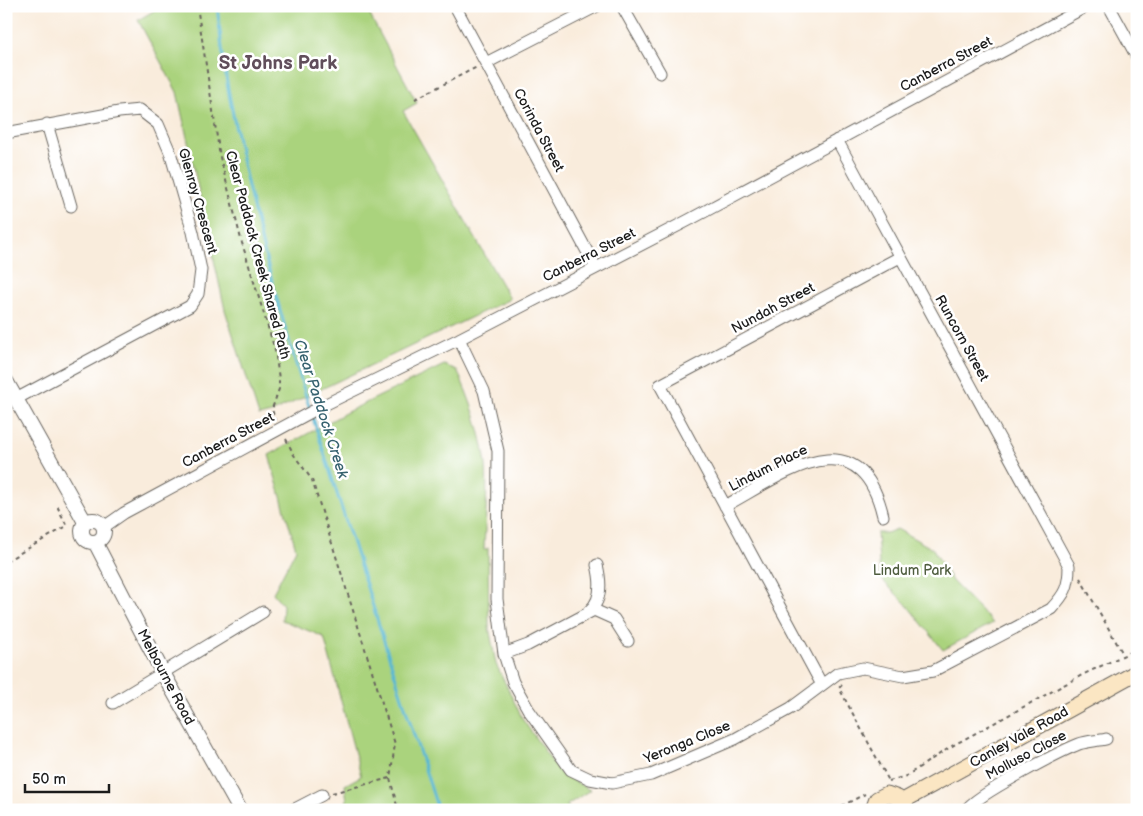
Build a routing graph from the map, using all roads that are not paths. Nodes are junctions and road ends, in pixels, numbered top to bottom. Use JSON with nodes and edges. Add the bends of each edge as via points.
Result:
{"nodes":[{"id":1,"x":455,"y":6,"type":"edge"},
{"id":2,"x":597,"y":6,"type":"edge"},
{"id":3,"x":622,"y":6,"type":"edge"},
{"id":4,"x":1087,"y":6,"type":"edge"},
{"id":5,"x":1109,"y":6,"type":"edge"},
{"id":6,"x":1137,"y":58,"type":"edge"},
{"id":7,"x":486,"y":63,"type":"junction"},
{"id":8,"x":660,"y":73,"type":"dead end"},
{"id":9,"x":47,"y":124,"type":"junction"},
{"id":10,"x":6,"y":133,"type":"edge"},
{"id":11,"x":837,"y":140,"type":"junction"},
{"id":12,"x":71,"y":206,"type":"dead end"},
{"id":13,"x":900,"y":257,"type":"junction"},
{"id":14,"x":596,"y":268,"type":"junction"},
{"id":15,"x":459,"y":339,"type":"junction"},
{"id":16,"x":6,"y":381,"type":"edge"},
{"id":17,"x":16,"y":399,"type":"junction"},
{"id":18,"x":725,"y":506,"type":"junction"},
{"id":19,"x":883,"y":516,"type":"dead end"},
{"id":20,"x":85,"y":522,"type":"junction"},
{"id":21,"x":104,"y":527,"type":"junction"},
{"id":22,"x":95,"y":542,"type":"junction"},
{"id":23,"x":1061,"y":549,"type":"joint"},
{"id":24,"x":596,"y":566,"type":"dead end"},
{"id":25,"x":589,"y":611,"type":"junction"},
{"id":26,"x":263,"y":612,"type":"dead end"},
{"id":27,"x":628,"y":641,"type":"dead end"},
{"id":28,"x":504,"y":654,"type":"junction"},
{"id":29,"x":1137,"y":672,"type":"edge"},
{"id":30,"x":163,"y":673,"type":"junction"},
{"id":31,"x":822,"y":685,"type":"junction"},
{"id":32,"x":113,"y":702,"type":"dead end"},
{"id":33,"x":1106,"y":739,"type":"dead end"},
{"id":34,"x":322,"y":795,"type":"road end"},
{"id":35,"x":902,"y":806,"type":"edge"},
{"id":36,"x":240,"y":810,"type":"edge"},
{"id":37,"x":294,"y":810,"type":"edge"},
{"id":38,"x":873,"y":810,"type":"edge"},
{"id":39,"x":966,"y":810,"type":"edge"}],
"edges":[{"from":1,"to":7,"type":"street","name":"Corinda Street"},
{"from":2,"to":7,"type":"street"},
{"from":3,"to":8,"type":"street"},
{"from":4,"to":11,"type":"street","name":"Canberra Street"},
{"from":5,"to":6,"type":"street"},
{"from":7,"to":14,"type":"street","name":"Corinda Street"},
{"from":9,"to":10,"type":"street","name":"Glenroy Crescent"},
{"from":9,"to":12,"type":"street"},
{"from":9,"to":17,"type":"street","name":"Glenroy Crescent","via":[[140,110],[158,124],[170,152],[201,270],[198,294],[190,306]]},
{"from":11,"to":13,"type":"street","name":"Runcorn Street"},
{"from":11,"to":14,"type":"street","name":"Canberra Street"},
{"from":13,"to":18,"type":"street","name":"Nundah Street","via":[[660,385]]},
{"from":13,"to":23,"type":"street","name":"Runcorn Street"},
{"from":14,"to":15,"type":"street","name":"Canberra Street"},
{"from":15,"to":21,"type":"street","name":"Canberra Street","via":[[324,405],[124,513]]},
{"from":15,"to":28,"type":"street","name":"Yeronga Close","via":[[484,391],[498,451],[497,599]]},
{"from":16,"to":17,"type":"street"},
{"from":17,"to":20,"type":"street"},
{"from":18,"to":19,"type":"street","name":"Lindum Place","via":[[806,462],[830,458],[860,470],[878,496]]},
{"from":18,"to":31,"type":"street"},
{"from":20,"to":21,"type":"street","via":[[98,520]]},
{"from":20,"to":22,"type":"street","via":[[81,529],[83,537]]},
{"from":21,"to":22,"type":"street","via":[[103,536]]},
{"from":22,"to":30,"type":"street","name":"Melbourne Road"},
{"from":23,"to":31,"type":"street","name":"Yeronga Close","via":[[1069,566],[1069,583],[1051,610],[933,671],[903,676],[863,668],[838,674]]},
{"from":24,"to":25,"type":"street","via":[[601,582],[598,599]]},
{"from":25,"to":27,"type":"street","via":[[602,611],[614,619]]},
{"from":25,"to":28,"type":"street","via":[[528,646]]},
{"from":26,"to":30,"type":"street"},
{"from":28,"to":31,"type":"street","name":"Yeronga Close","via":[[524,702],[571,770],[590,779],[612,783],[651,775],[735,740],[791,708]]},
{"from":29,"to":35,"type":"main road","name":"Canley Vale Road"},
{"from":30,"to":32,"type":"street"},
{"from":30,"to":36,"type":"street","name":"Melbourne Road"},
{"from":33,"to":39,"type":"street","name":"Molluso Close","via":[[1080,744],[1007,781],[971,803]]},
{"from":34,"to":37,"type":"street"},
{"from":35,"to":38,"type":"main road","via":[[896,796],[885,795],[876,801]]}]}
